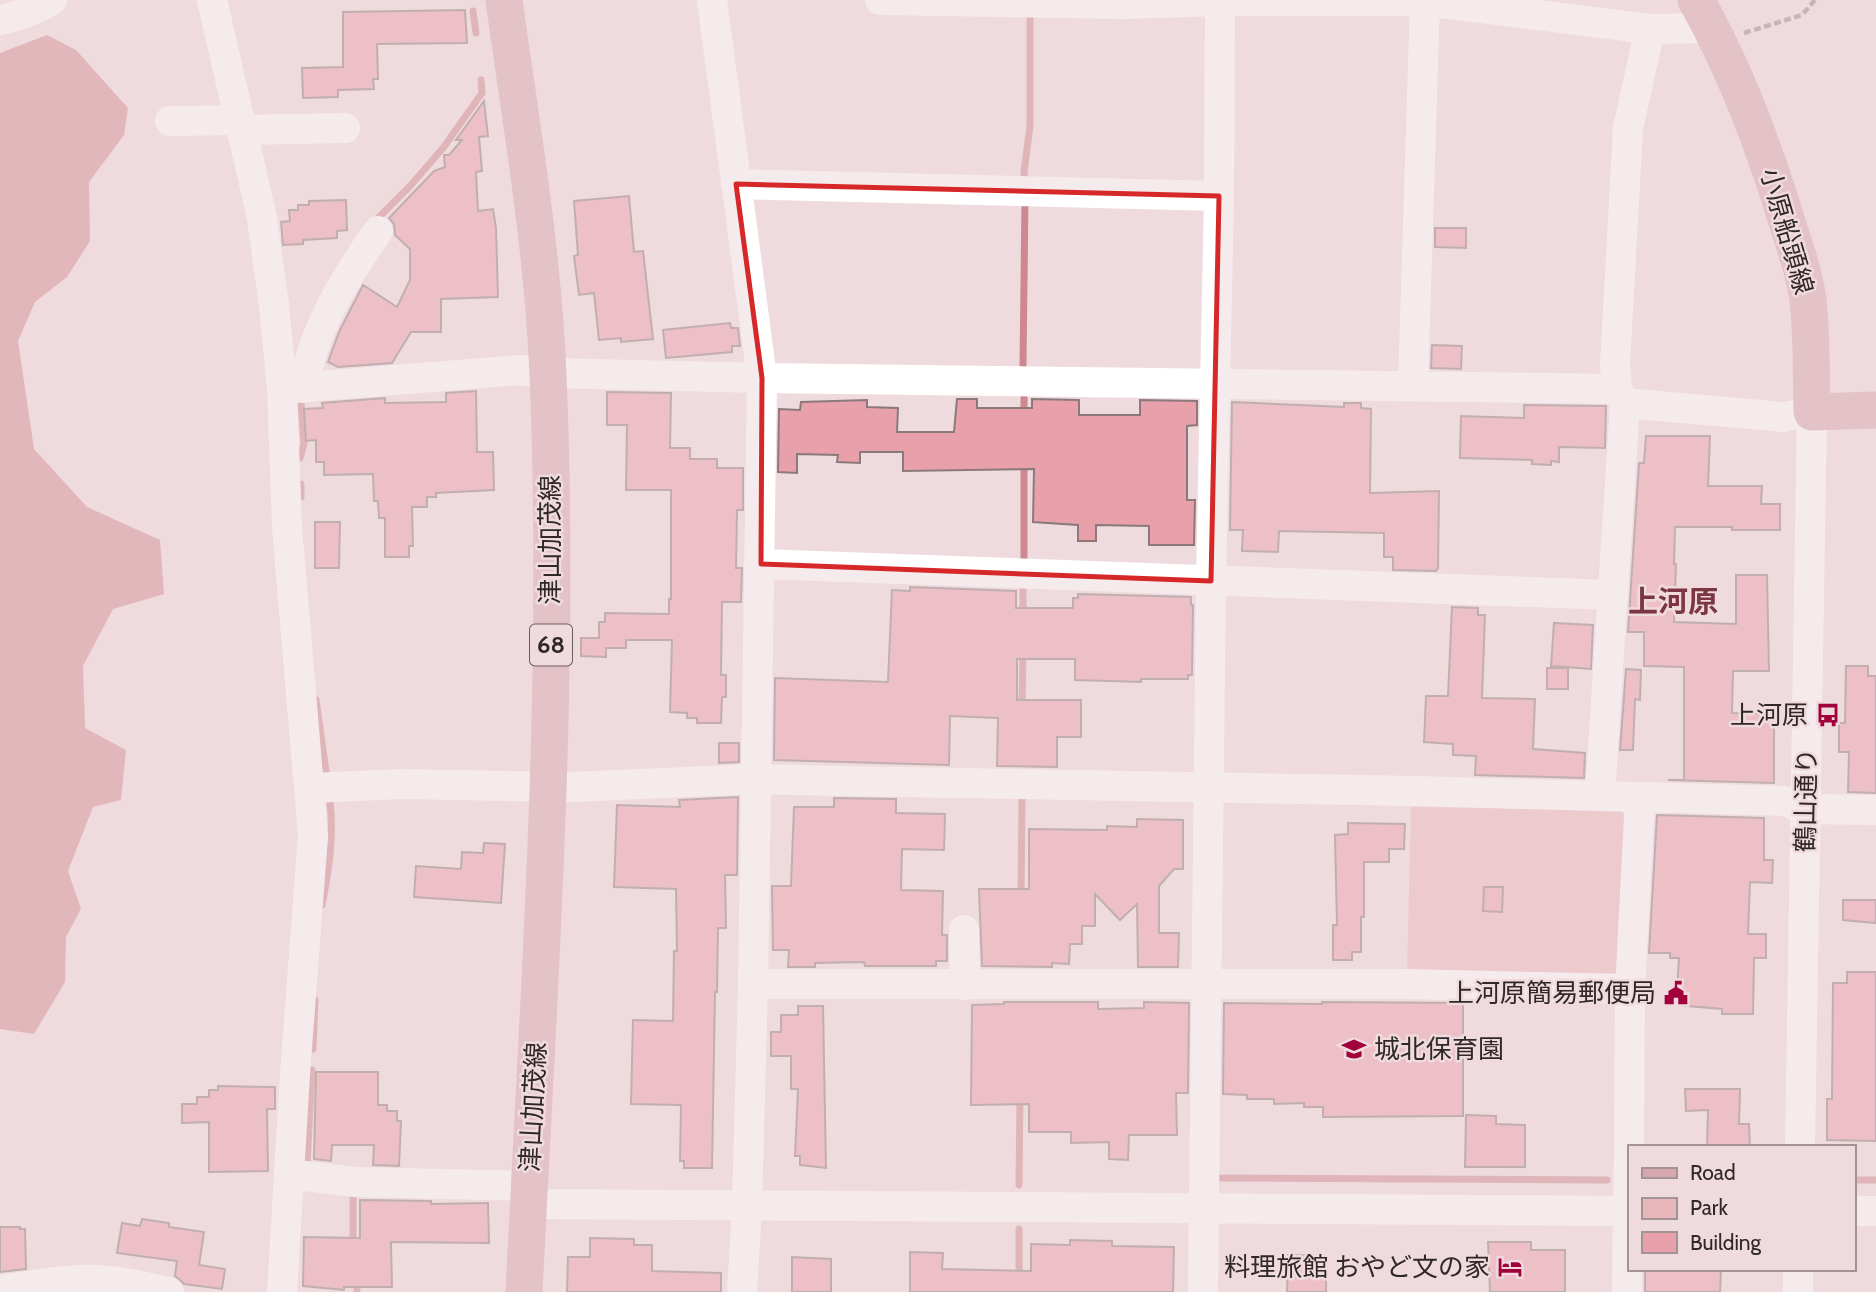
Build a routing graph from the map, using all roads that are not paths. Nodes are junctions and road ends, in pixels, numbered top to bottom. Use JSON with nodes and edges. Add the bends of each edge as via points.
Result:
{"nodes":[{"id":1,"x":52,"y":0,"type":"edge"},
{"id":2,"x":504,"y":0,"type":"edge"},
{"id":3,"x":712,"y":0,"type":"edge"},
{"id":4,"x":880,"y":0,"type":"edge"},
{"id":5,"x":218,"y":1,"type":"edge"},
{"id":6,"x":1220,"y":1,"type":"edge"},
{"id":7,"x":1425,"y":1,"type":"edge"},
{"id":8,"x":1033,"y":2,"type":"edge"},
{"id":9,"x":1704,"y":14,"type":"edge"},
{"id":10,"x":0,"y":20,"type":"edge"},
{"id":11,"x":1650,"y":29,"type":"junction"},
{"id":12,"x":170,"y":121,"type":"dead end"},
{"id":13,"x":242,"y":125,"type":"junction"},
{"id":14,"x":345,"y":128,"type":"dead end"},
{"id":15,"x":736,"y":184,"type":"junction"},
{"id":16,"x":1219,"y":196,"type":"junction"},
{"id":17,"x":378,"y":231,"type":"dead end"},
{"id":18,"x":548,"y":373,"type":"junction"},
{"id":19,"x":762,"y":378,"type":"junction"},
{"id":20,"x":1214,"y":383,"type":"junction"},
{"id":21,"x":1413,"y":386,"type":"junction"},
{"id":22,"x":293,"y":388,"type":"junction"},
{"id":23,"x":1621,"y":396,"type":"junction"},
{"id":24,"x":1876,"y":410,"type":"edge"},
{"id":25,"x":1812,"y":412,"type":"junction"},
{"id":26,"x":761,"y":564,"type":"junction"},
{"id":27,"x":1211,"y":581,"type":"junction"},
{"id":28,"x":1612,"y":595,"type":"junction"},
{"id":29,"x":755,"y":779,"type":"junction"},
{"id":30,"x":310,"y":788,"type":"junction"},
{"id":31,"x":547,"y":788,"type":"junction"},
{"id":32,"x":1208,"y":788,"type":"junction"},
{"id":33,"x":1600,"y":796,"type":"junction"},
{"id":34,"x":1640,"y":798,"type":"junction"},
{"id":35,"x":1805,"y":809,"type":"junction"},
{"id":36,"x":1876,"y":810,"type":"edge"},
{"id":37,"x":964,"y":930,"type":"dead end"},
{"id":38,"x":753,"y":984,"type":"junction"},
{"id":39,"x":965,"y":985,"type":"junction"},
{"id":40,"x":1206,"y":985,"type":"junction"},
{"id":41,"x":1630,"y":989,"type":"junction"},
{"id":42,"x":1629,"y":1145,"type":"edge"},
{"id":43,"x":1800,"y":1145,"type":"edge"},
{"id":44,"x":289,"y":1174,"type":"junction"},
{"id":45,"x":529,"y":1195,"type":"junction"},
{"id":46,"x":747,"y":1207,"type":"junction"},
{"id":47,"x":1204,"y":1207,"type":"junction"},
{"id":48,"x":1628,"y":1211,"type":"edge"},
{"id":49,"x":1855,"y":1211,"type":"edge"},
{"id":50,"x":1876,"y":1212,"type":"edge"},
{"id":51,"x":1628,"y":1271,"type":"edge"},
{"id":52,"x":1798,"y":1271,"type":"edge"},
{"id":53,"x":0,"y":1290,"type":"edge"},
{"id":54,"x":169,"y":1292,"type":"edge"},
{"id":55,"x":282,"y":1292,"type":"edge"},
{"id":56,"x":524,"y":1292,"type":"edge"},
{"id":57,"x":742,"y":1292,"type":"edge"},
{"id":58,"x":1203,"y":1292,"type":"edge"},
{"id":59,"x":1628,"y":1292,"type":"edge"},
{"id":60,"x":1798,"y":1292,"type":"edge"}],
"edges":[{"from":1,"to":10,"type":"street"},
{"from":2,"to":18,"type":"main road","name":"津山加茂線","number":"68","via":[[539,258]]},
{"from":3,"to":15,"type":"street"},
{"from":4,"to":8,"type":"street"},
{"from":5,"to":13,"type":"street"},
{"from":6,"to":7,"type":"street"},
{"from":6,"to":8,"type":"street"},
{"from":6,"to":16,"type":"street"},
{"from":7,"to":11,"type":"street"},
{"from":7,"to":21,"type":"street"},
{"from":9,"to":11,"type":"street"},
{"from":9,"to":25,"type":"main road","name":"小原船頭線","via":[[1763,150],[1797,253],[1809,308]]},
{"from":11,"to":23,"type":"street","via":[[1628,128],[1615,365]]},
{"from":12,"to":13,"type":"street"},
{"from":13,"to":14,"type":"street"},
{"from":13,"to":22,"type":"street"},
{"from":15,"to":16,"type":"street"},
{"from":15,"to":19,"type":"street"},
{"from":16,"to":20,"type":"street"},
{"from":17,"to":22,"type":"street","via":[[354,265],[319,333],[306,373]]},
{"from":18,"to":19,"type":"street"},
{"from":18,"to":22,"type":"street","via":[[520,370]]},
{"from":18,"to":31,"type":"main road","name":"津山加茂線","number":"68","via":[[551,643]]},
{"from":19,"to":20,"type":"street"},
{"from":19,"to":26,"type":"street"},
{"from":20,"to":21,"type":"street"},
{"from":20,"to":27,"type":"street"},
{"from":21,"to":23,"type":"street"},
{"from":22,"to":30,"type":"street","via":[[287,527]]},
{"from":23,"to":25,"type":"street","via":[[1783,417]]},
{"from":23,"to":28,"type":"street"},
{"from":24,"to":25,"type":"main road"},
{"from":25,"to":35,"type":"street","name":"鶴山通り"},
{"from":26,"to":27,"type":"street"},
{"from":26,"to":29,"type":"street"},
{"from":27,"to":28,"type":"street"},
{"from":27,"to":32,"type":"street"},
{"from":28,"to":33,"type":"street"},
{"from":29,"to":31,"type":"street"},
{"from":29,"to":32,"type":"street"},
{"from":29,"to":38,"type":"street"},
{"from":30,"to":31,"type":"street","via":[[402,784]]},
{"from":30,"to":44,"type":"street","via":[[312,862]]},
{"from":31,"to":45,"type":"main road","name":"津山加茂線","number":"68"},
{"from":32,"to":33,"type":"street"},
{"from":32,"to":40,"type":"street"},
{"from":33,"to":34,"type":"street"},
{"from":34,"to":35,"type":"street","via":[[1786,801]]},
{"from":34,"to":41,"type":"street"},
{"from":35,"to":36,"type":"street"},
{"from":35,"to":43,"type":"street","name":"鶴山通り"},
{"from":37,"to":39,"type":"street"},
{"from":38,"to":39,"type":"street"},
{"from":38,"to":46,"type":"street"},
{"from":39,"to":40,"type":"street"},
{"from":40,"to":41,"type":"street"},
{"from":40,"to":47,"type":"street"},
{"from":41,"to":42,"type":"street"},
{"from":44,"to":45,"type":"street"},
{"from":44,"to":55,"type":"street"},
{"from":45,"to":46,"type":"street"},
{"from":45,"to":56,"type":"main road","name":"津山加茂線","number":"68"},
{"from":46,"to":47,"type":"street"},
{"from":46,"to":57,"type":"street"},
{"from":47,"to":48,"type":"street"},
{"from":47,"to":58,"type":"street"},
{"from":49,"to":50,"type":"street"},
{"from":51,"to":59,"type":"street"},
{"from":52,"to":60,"type":"street"},
{"from":53,"to":54,"type":"street","via":[[96,1280]]}]}
